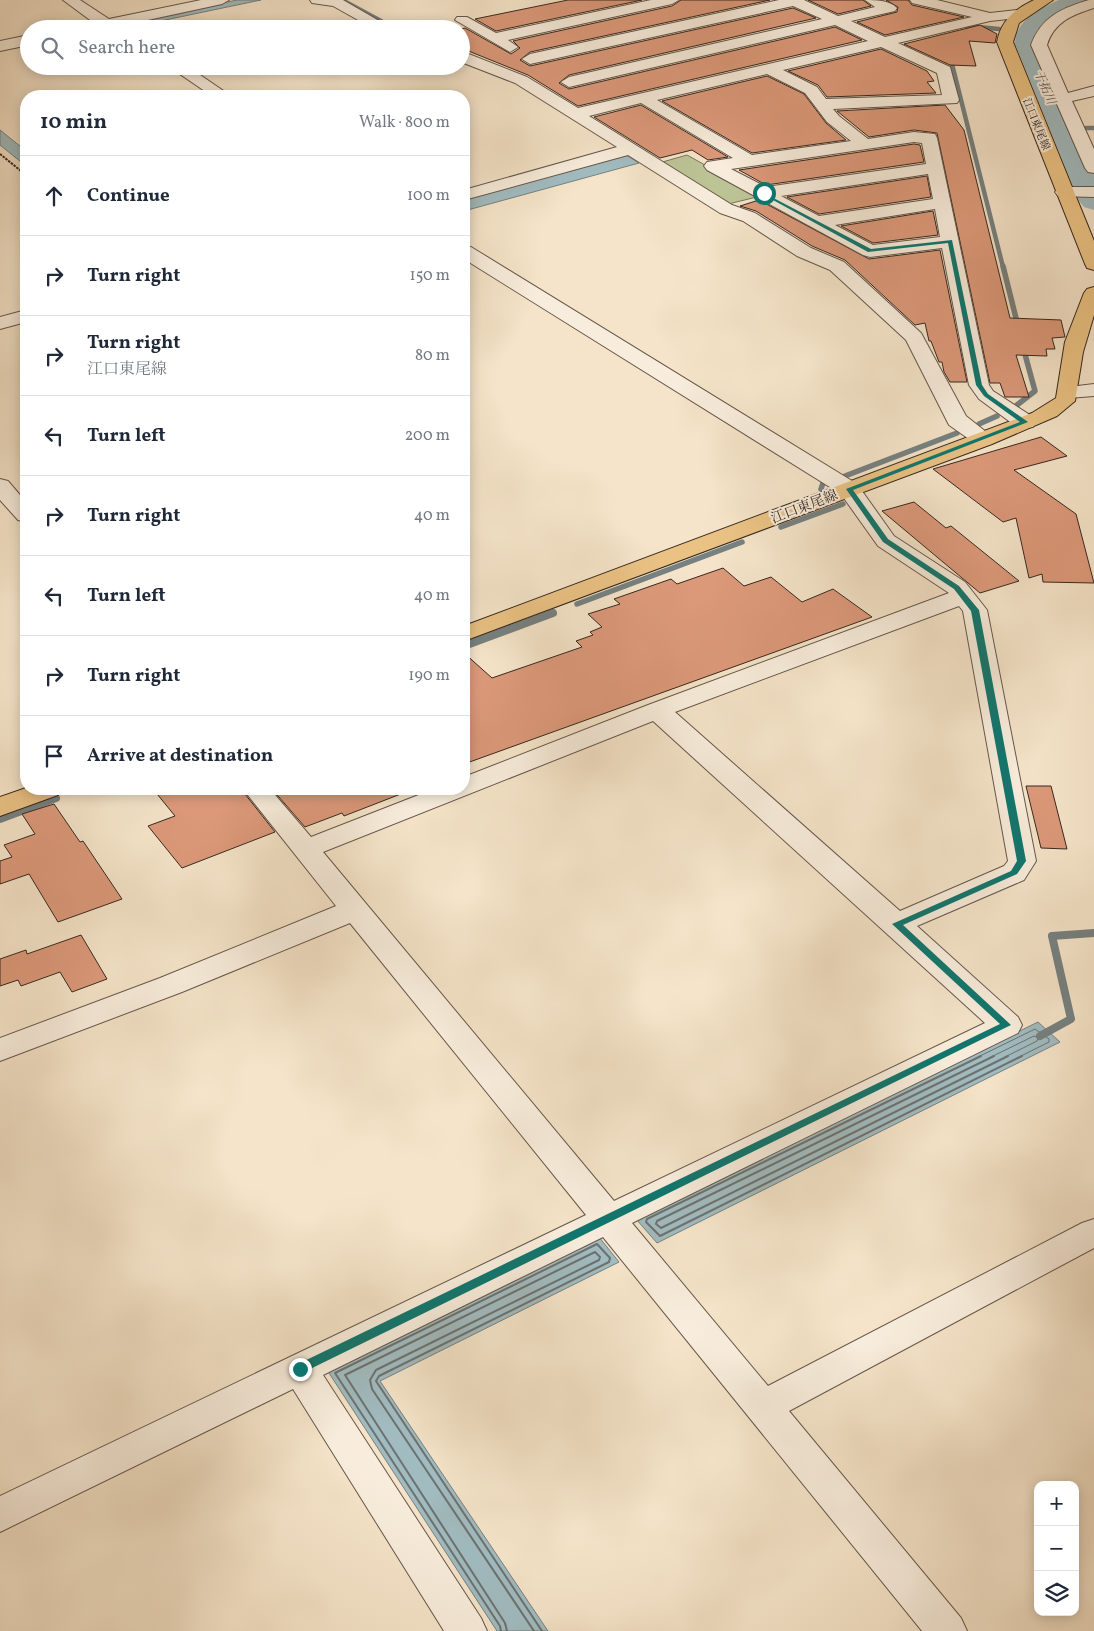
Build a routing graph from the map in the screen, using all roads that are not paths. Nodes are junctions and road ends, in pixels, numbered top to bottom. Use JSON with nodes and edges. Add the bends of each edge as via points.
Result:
{"nodes":[{"id":1,"x":70,"y":0,"type":"edge"},
{"id":2,"x":222,"y":0,"type":"edge"},
{"id":3,"x":317,"y":0,"type":"edge"},
{"id":4,"x":672,"y":0,"type":"edge"},
{"id":5,"x":872,"y":0,"type":"edge"},
{"id":6,"x":916,"y":0,"type":"edge"},
{"id":7,"x":1046,"y":0,"type":"edge"},
{"id":8,"x":793,"y":1,"type":"edge"},
{"id":9,"x":1094,"y":3,"type":"edge"},
{"id":10,"x":1018,"y":14,"type":"junction"},
{"id":11,"x":990,"y":17,"type":"junction"},
{"id":12,"x":102,"y":20,"type":"edge"},
{"id":13,"x":137,"y":20,"type":"edge"},
{"id":14,"x":369,"y":20,"type":"edge"},
{"id":15,"x":836,"y":20,"type":"junction"},
{"id":16,"x":470,"y":24,"type":"edge"},
{"id":17,"x":494,"y":38,"type":"junction"},
{"id":18,"x":20,"y":42,"type":"edge"},
{"id":19,"x":883,"y":42,"type":"junction"},
{"id":20,"x":0,"y":46,"type":"edge"},
{"id":21,"x":530,"y":59,"type":"junction"},
{"id":22,"x":470,"y":60,"type":"edge"},
{"id":23,"x":769,"y":69,"type":"junction"},
{"id":24,"x":190,"y":75,"type":"edge"},
{"id":25,"x":569,"y":82,"type":"junction"},
{"id":26,"x":214,"y":90,"type":"edge"},
{"id":27,"x":1094,"y":91,"type":"edge"},
{"id":28,"x":643,"y":98,"type":"junction"},
{"id":29,"x":1063,"y":99,"type":"junction"},
{"id":30,"x":823,"y":104,"type":"junction"},
{"id":31,"x":611,"y":106,"type":"junction"},
{"id":32,"x":575,"y":114,"type":"junction"},
{"id":33,"x":865,"y":144,"type":"junction"},
{"id":34,"x":630,"y":149,"type":"junction"},
{"id":35,"x":750,"y":161,"type":"junction"},
{"id":36,"x":935,"y":168,"type":"junction"},
{"id":37,"x":1094,"y":168,"type":"edge"},
{"id":38,"x":1079,"y":192,"type":"edge"},
{"id":39,"x":470,"y":193,"type":"edge"},
{"id":40,"x":764,"y":193,"type":"junction"},
{"id":41,"x":942,"y":203,"type":"junction"},
{"id":42,"x":816,"y":222,"type":"junction"},
{"id":43,"x":950,"y":241,"type":"junction"},
{"id":44,"x":470,"y":255,"type":"edge"},
{"id":45,"x":1094,"y":264,"type":"edge"},
{"id":46,"x":1094,"y":293,"type":"edge"},
{"id":47,"x":20,"y":318,"type":"edge"},
{"id":48,"x":0,"y":324,"type":"edge"},
{"id":49,"x":1085,"y":396,"type":"edge"},
{"id":50,"x":1025,"y":422,"type":"junction"},
{"id":51,"x":984,"y":439,"type":"junction"},
{"id":52,"x":0,"y":486,"type":"edge"},
{"id":53,"x":849,"y":489,"type":"junction"},
{"id":54,"x":20,"y":508,"type":"edge"},
{"id":55,"x":965,"y":595,"type":"junction"},
{"id":56,"x":470,"y":632,"type":"edge"},
{"id":57,"x":657,"y":710,"type":"junction"},
{"id":58,"x":470,"y":785,"type":"edge"},
{"id":59,"x":32,"y":795,"type":"edge"},
{"id":60,"x":261,"y":795,"type":"edge"},
{"id":61,"x":443,"y":795,"type":"edge"},
{"id":62,"x":0,"y":807,"type":"edge"},
{"id":63,"x":306,"y":849,"type":"junction"},
{"id":64,"x":356,"y":909,"type":"junction"},
{"id":65,"x":896,"y":924,"type":"junction"},
{"id":66,"x":0,"y":1050,"type":"edge"},
{"id":67,"x":609,"y":1218,"type":"junction"},
{"id":68,"x":1094,"y":1232,"type":"edge"},
{"id":69,"x":300,"y":1369,"type":"junction"},
{"id":70,"x":763,"y":1407,"type":"junction"},
{"id":71,"x":0,"y":1515,"type":"edge"},
{"id":72,"x":467,"y":1631,"type":"edge"},
{"id":73,"x":947,"y":1631,"type":"edge"}],
"edges":[{"from":1,"to":12,"type":"street"},
{"from":2,"to":13,"type":"street"},
{"from":3,"to":14,"type":"street","via":[[336,2]]},
{"from":4,"to":17,"type":"street"},
{"from":5,"to":15,"type":"street","via":[[890,8]]},
{"from":6,"to":11,"type":"street"},
{"from":7,"to":10,"type":"main road"},
{"from":8,"to":15,"type":"street"},
{"from":8,"to":21,"type":"street"},
{"from":9,"to":29,"type":"street","via":[[1056,18],[1042,31],[1039,45]]},
{"from":10,"to":11,"type":"street"},
{"from":10,"to":38,"type":"main road","name":"江口東尾線","via":[[1006,32],[1005,42]]},
{"from":11,"to":19,"type":"street"},
{"from":15,"to":19,"type":"street"},
{"from":15,"to":25,"type":"street"},
{"from":16,"to":17,"type":"street"},
{"from":17,"to":21,"type":"street"},
{"from":18,"to":20,"type":"street"},
{"from":19,"to":23,"type":"street"},
{"from":19,"to":30,"type":"street","via":[[944,70],[951,100]]},
{"from":21,"to":25,"type":"street"},
{"from":22,"to":32,"type":"street","via":[[521,80]]},
{"from":23,"to":28,"type":"street"},
{"from":23,"to":30,"type":"street","via":[[811,90]]},
{"from":24,"to":26,"type":"street"},
{"from":25,"to":31,"type":"street"},
{"from":27,"to":29,"type":"street"},
{"from":28,"to":31,"type":"street"},
{"from":28,"to":35,"type":"street"},
{"from":29,"to":37,"type":"street"},
{"from":30,"to":33,"type":"street","via":[[833,119]]},
{"from":31,"to":32,"type":"street"},
{"from":32,"to":34,"type":"street"},
{"from":33,"to":35,"type":"street"},
{"from":33,"to":36,"type":"street","via":[[929,138]]},
{"from":34,"to":39,"type":"street"},
{"from":34,"to":51,"type":"street","via":[[726,209],[749,217],[804,252],[837,266],[914,338],[957,420]]},
{"from":35,"to":40,"type":"street","via":[[713,166]]},
{"from":36,"to":40,"type":"street"},
{"from":36,"to":41,"type":"street"},
{"from":38,"to":45,"type":"main road","name":"江口東尾線"},
{"from":40,"to":42,"type":"street"},
{"from":41,"to":42,"type":"street"},
{"from":41,"to":43,"type":"street"},
{"from":42,"to":43,"type":"street","via":[[870,251]]},
{"from":43,"to":50,"type":"street","via":[[979,385],[986,395]]},
{"from":44,"to":53,"type":"street"},
{"from":46,"to":49,"type":"main road","name":"江口東尾線","via":[[1073,345]]},
{"from":47,"to":48,"type":"street"},
{"from":49,"to":50,"type":"main road","name":"江口東尾線","via":[[1065,400]]},
{"from":50,"to":51,"type":"main road","name":"江口東尾線"},
{"from":51,"to":53,"type":"main road","name":"江口東尾線"},
{"from":52,"to":54,"type":"street"},
{"from":53,"to":55,"type":"street","via":[[886,541]]},
{"from":53,"to":56,"type":"main road","name":"江口東尾線"},
{"from":55,"to":57,"type":"street"},
{"from":55,"to":65,"type":"street","via":[[975,610],[1022,861],[1014,872]]},
{"from":57,"to":58,"type":"street"},
{"from":57,"to":65,"type":"street"},
{"from":59,"to":62,"type":"main road"},
{"from":60,"to":63,"type":"street"},
{"from":61,"to":63,"type":"street"},
{"from":63,"to":64,"type":"street"},
{"from":64,"to":66,"type":"street","via":[[172,985]]},
{"from":64,"to":67,"type":"street"},
{"from":65,"to":67,"type":"street","via":[[1007,1025]]},
{"from":67,"to":69,"type":"street"},
{"from":67,"to":70,"type":"street"},
{"from":68,"to":70,"type":"street"},
{"from":69,"to":71,"type":"street"},
{"from":69,"to":72,"type":"street"},
{"from":70,"to":73,"type":"street"}]}
